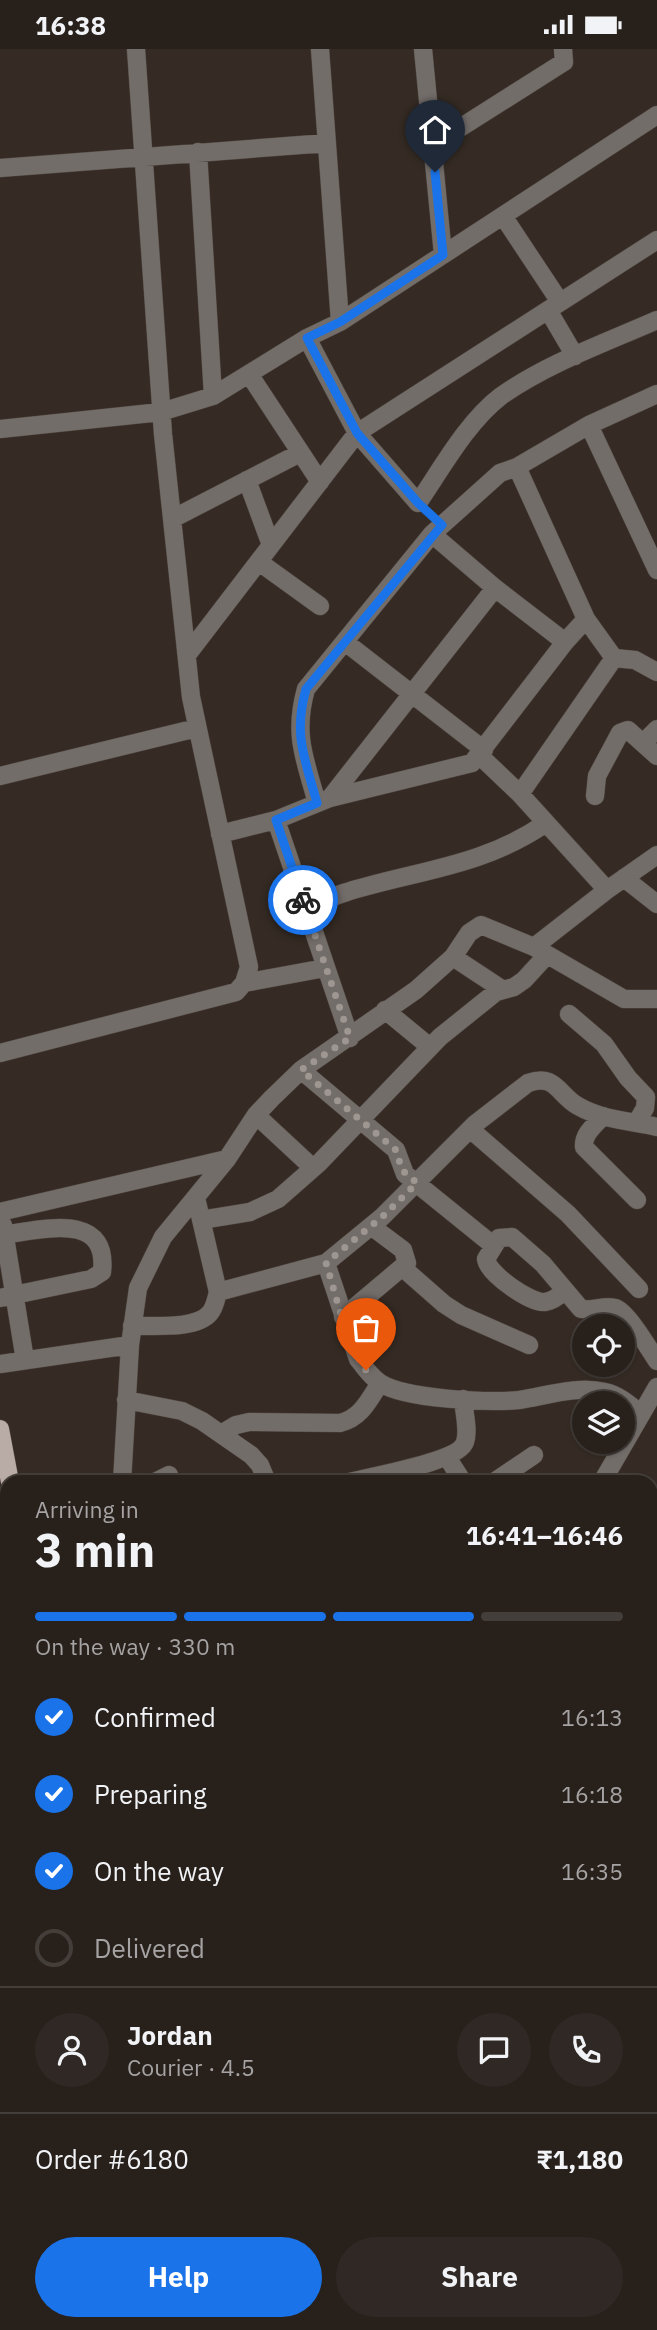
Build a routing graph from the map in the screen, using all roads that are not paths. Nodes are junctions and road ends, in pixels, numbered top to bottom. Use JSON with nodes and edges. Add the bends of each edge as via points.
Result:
{"nodes":[{"id":1,"x":136,"y":49,"type":"edge"},
{"id":2,"x":320,"y":49,"type":"edge"},
{"id":3,"x":424,"y":49,"type":"edge"},
{"id":4,"x":563,"y":49,"type":"edge"},
{"id":5,"x":657,"y":115,"type":"edge"},
{"id":6,"x":327,"y":143,"type":"junction"},
{"id":7,"x":433,"y":145,"type":"junction"},
{"id":8,"x":198,"y":152,"type":"junction"},
{"id":9,"x":143,"y":156,"type":"junction"},
{"id":10,"x":0,"y":168,"type":"edge"},
{"id":11,"x":503,"y":216,"type":"junction"},
{"id":12,"x":657,"y":240,"type":"edge"},
{"id":13,"x":443,"y":255,"type":"junction"},
{"id":14,"x":554,"y":306,"type":"junction"},
{"id":15,"x":657,"y":320,"type":"edge"},
{"id":16,"x":340,"y":322,"type":"junction"},
{"id":17,"x":307,"y":338,"type":"junction"},
{"id":18,"x":575,"y":356,"type":"junction"},
{"id":19,"x":249,"y":374,"type":"junction"},
{"id":20,"x":657,"y":394,"type":"edge"},
{"id":21,"x":213,"y":397,"type":"junction"},
{"id":22,"x":161,"y":412,"type":"junction"},
{"id":23,"x":589,"y":425,"type":"junction"},
{"id":24,"x":0,"y":429,"type":"edge"},
{"id":25,"x":357,"y":433,"type":"junction"},
{"id":26,"x":300,"y":453,"type":"junction"},
{"id":27,"x":517,"y":467,"type":"junction"},
{"id":28,"x":247,"y":480,"type":"junction"},
{"id":29,"x":320,"y":482,"type":"junction"},
{"id":30,"x":418,"y":503,"type":"junction"},
{"id":31,"x":172,"y":519,"type":"junction"},
{"id":32,"x":437,"y":530,"type":"junction"},
{"id":33,"x":271,"y":545,"type":"junction"},
{"id":34,"x":258,"y":562,"type":"junction"},
{"id":35,"x":657,"y":570,"type":"edge"},
{"id":36,"x":495,"y":588,"type":"junction"},
{"id":37,"x":320,"y":606,"type":"dead end"},
{"id":38,"x":586,"y":619,"type":"junction"},
{"id":39,"x":345,"y":642,"type":"junction"},
{"id":40,"x":565,"y":642,"type":"junction"},
{"id":41,"x":187,"y":655,"type":"junction"},
{"id":42,"x":614,"y":658,"type":"junction"},
{"id":43,"x":657,"y":672,"type":"edge"},
{"id":44,"x":412,"y":694,"type":"junction"},
{"id":45,"x":197,"y":729,"type":"junction"},
{"id":46,"x":657,"y":729,"type":"edge"},
{"id":47,"x":643,"y":743,"type":"junction"},
{"id":48,"x":481,"y":752,"type":"junction"},
{"id":49,"x":657,"y":756,"type":"edge"},
{"id":50,"x":0,"y":776,"type":"edge"},
{"id":51,"x":520,"y":794,"type":"junction"},
{"id":52,"x":595,"y":796,"type":"dead end"},
{"id":53,"x":324,"y":800,"type":"junction"},
{"id":54,"x":276,"y":820,"type":"junction"},
{"id":55,"x":546,"y":823,"type":"junction"},
{"id":56,"x":220,"y":834,"type":"junction"},
{"id":57,"x":657,"y":855,"type":"edge"},
{"id":58,"x":624,"y":878,"type":"junction"},
{"id":59,"x":607,"y":890,"type":"junction"},
{"id":60,"x":657,"y":904,"type":"edge"},
{"id":61,"x":306,"y":908,"type":"junction"},
{"id":62,"x":541,"y":951,"type":"junction"},
{"id":63,"x":453,"y":957,"type":"junction"},
{"id":64,"x":325,"y":968,"type":"junction"},
{"id":65,"x":244,"y":983,"type":"junction"},
{"id":66,"x":503,"y":990,"type":"junction"},
{"id":67,"x":657,"y":999,"type":"edge"},
{"id":68,"x":385,"y":1010,"type":"junction"},
{"id":69,"x":569,"y":1014,"type":"dead end"},
{"id":70,"x":350,"y":1038,"type":"junction"},
{"id":71,"x":430,"y":1047,"type":"junction"},
{"id":72,"x":0,"y":1053,"type":"edge"},
{"id":73,"x":301,"y":1070,"type":"junction"},
{"id":74,"x":256,"y":1115,"type":"junction"},
{"id":75,"x":603,"y":1116,"type":"junction"},
{"id":76,"x":361,"y":1120,"type":"junction"},
{"id":77,"x":636,"y":1122,"type":"junction"},
{"id":78,"x":657,"y":1127,"type":"edge"},
{"id":79,"x":470,"y":1129,"type":"junction"},
{"id":80,"x":227,"y":1159,"type":"junction"},
{"id":81,"x":313,"y":1168,"type":"junction"},
{"id":82,"x":417,"y":1183,"type":"junction"},
{"id":83,"x":196,"y":1198,"type":"junction"},
{"id":84,"x":637,"y":1200,"type":"dead end"},
{"id":85,"x":1,"y":1212,"type":"edge"},
{"id":86,"x":201,"y":1220,"type":"junction"},
{"id":87,"x":371,"y":1226,"type":"junction"},
{"id":88,"x":3,"y":1235,"type":"edge"},
{"id":89,"x":494,"y":1246,"type":"junction"},
{"id":90,"x":326,"y":1263,"type":"junction"},
{"id":91,"x":402,"y":1268,"type":"junction"},
{"id":92,"x":639,"y":1289,"type":"dead end"},
{"id":93,"x":218,"y":1291,"type":"junction"},
{"id":94,"x":564,"y":1291,"type":"junction"},
{"id":95,"x":8,"y":1296,"type":"edge"},
{"id":96,"x":343,"y":1317,"type":"junction"},
{"id":97,"x":132,"y":1326,"type":"junction"},
{"id":98,"x":130,"y":1345,"type":"junction"},
{"id":99,"x":528,"y":1345,"type":"dead end"},
{"id":100,"x":25,"y":1360,"type":"junction"},
{"id":101,"x":657,"y":1361,"type":"edge"},
{"id":102,"x":0,"y":1364,"type":"edge"},
{"id":103,"x":380,"y":1383,"type":"junction"},
{"id":104,"x":657,"y":1387,"type":"edge"},
{"id":105,"x":463,"y":1399,"type":"junction"},
{"id":106,"x":127,"y":1400,"type":"junction"},
{"id":107,"x":641,"y":1414,"type":"junction"},
{"id":108,"x":0,"y":1429,"type":"edge"},
{"id":109,"x":221,"y":1434,"type":"junction"},
{"id":110,"x":534,"y":1455,"type":"dead end"},
{"id":111,"x":447,"y":1457,"type":"junction"},
{"id":112,"x":9,"y":1475,"type":"edge"},
{"id":113,"x":122,"y":1475,"type":"edge"},
{"id":114,"x":264,"y":1475,"type":"edge"},
{"id":115,"x":380,"y":1475,"type":"edge"},
{"id":116,"x":459,"y":1475,"type":"edge"},
{"id":117,"x":504,"y":1475,"type":"edge"},
{"id":118,"x":606,"y":1475,"type":"edge"}],
"edges":[{"from":1,"to":9,"type":"street"},
{"from":2,"to":6,"type":"street"},
{"from":3,"to":7,"type":"street"},
{"from":4,"to":7,"type":"street","via":[[564,62]]},
{"from":5,"to":11,"type":"street"},
{"from":6,"to":8,"type":"street"},
{"from":6,"to":16,"type":"street"},
{"from":7,"to":13,"type":"street"},
{"from":8,"to":9,"type":"street"},
{"from":8,"to":21,"type":"street"},
{"from":9,"to":10,"type":"street"},
{"from":9,"to":22,"type":"street"},
{"from":11,"to":13,"type":"street"},
{"from":11,"to":14,"type":"street"},
{"from":12,"to":14,"type":"street"},
{"from":13,"to":16,"type":"street"},
{"from":14,"to":18,"type":"street"},
{"from":14,"to":25,"type":"street"},
{"from":15,"to":18,"type":"street"},
{"from":16,"to":17,"type":"street"},
{"from":17,"to":19,"type":"street"},
{"from":17,"to":25,"type":"street"},
{"from":18,"to":30,"type":"street","via":[[500,397],[464,435]]},
{"from":19,"to":21,"type":"street"},
{"from":19,"to":26,"type":"street"},
{"from":20,"to":23,"type":"street"},
{"from":21,"to":22,"type":"street"},
{"from":22,"to":24,"type":"street"},
{"from":22,"to":31,"type":"street"},
{"from":23,"to":27,"type":"street"},
{"from":23,"to":35,"type":"street"},
{"from":25,"to":29,"type":"street"},
{"from":25,"to":30,"type":"street"},
{"from":26,"to":28,"type":"street"},
{"from":26,"to":29,"type":"street"},
{"from":27,"to":32,"type":"street","via":[[500,473]]},
{"from":27,"to":38,"type":"street"},
{"from":28,"to":31,"type":"street"},
{"from":28,"to":33,"type":"street"},
{"from":29,"to":33,"type":"street"},
{"from":30,"to":32,"type":"street"},
{"from":31,"to":41,"type":"street"},
{"from":32,"to":36,"type":"street"},
{"from":32,"to":39,"type":"street"},
{"from":33,"to":34,"type":"street"},
{"from":34,"to":37,"type":"street"},
{"from":34,"to":41,"type":"street"},
{"from":36,"to":40,"type":"street"},
{"from":36,"to":44,"type":"street"},
{"from":38,"to":40,"type":"street"},
{"from":38,"to":42,"type":"street"},
{"from":39,"to":44,"type":"street"},
{"from":39,"to":53,"type":"street","via":[[306,689],[300,711],[299,741]]},
{"from":40,"to":48,"type":"street"},
{"from":41,"to":45,"type":"street"},
{"from":42,"to":43,"type":"street","via":[[635,660]]},
{"from":42,"to":51,"type":"street"},
{"from":44,"to":48,"type":"street"},
{"from":44,"to":53,"type":"street"},
{"from":45,"to":50,"type":"street"},
{"from":45,"to":56,"type":"street"},
{"from":46,"to":47,"type":"street"},
{"from":47,"to":49,"type":"street"},
{"from":47,"to":52,"type":"street","via":[[628,730],[620,733],[597,776]]},
{"from":48,"to":51,"type":"street"},
{"from":48,"to":53,"type":"street","via":[[472,763]]},
{"from":51,"to":55,"type":"street"},
{"from":53,"to":54,"type":"street"},
{"from":54,"to":56,"type":"street"},
{"from":54,"to":61,"type":"street"},
{"from":55,"to":59,"type":"street"},
{"from":55,"to":61,"type":"street","via":[[498,851],[346,892]]},
{"from":56,"to":65,"type":"street","via":[[249,967]]},
{"from":57,"to":58,"type":"street"},
{"from":58,"to":59,"type":"street"},
{"from":58,"to":60,"type":"street"},
{"from":59,"to":62,"type":"street"},
{"from":61,"to":64,"type":"street"},
{"from":62,"to":63,"type":"street","via":[[481,925]]},
{"from":62,"to":66,"type":"street","via":[[524,981]]},
{"from":62,"to":67,"type":"street","via":[[624,999]]},
{"from":63,"to":66,"type":"street"},
{"from":63,"to":68,"type":"street"},
{"from":64,"to":65,"type":"street"},
{"from":64,"to":70,"type":"street"},
{"from":65,"to":72,"type":"street","via":[[236,992]]},
{"from":66,"to":71,"type":"street"},
{"from":68,"to":70,"type":"street"},
{"from":68,"to":71,"type":"street"},
{"from":69,"to":77,"type":"street","via":[[604,1044],[646,1097]]},
{"from":70,"to":73,"type":"street"},
{"from":71,"to":76,"type":"street"},
{"from":73,"to":74,"type":"street"},
{"from":73,"to":76,"type":"street"},
{"from":74,"to":80,"type":"street"},
{"from":74,"to":81,"type":"street"},
{"from":75,"to":77,"type":"street"},
{"from":75,"to":79,"type":"street","via":[[578,1106],[554,1084],[538,1080]]},
{"from":75,"to":84,"type":"street","via":[[587,1133],[584,1147]]},
{"from":76,"to":81,"type":"street"},
{"from":76,"to":82,"type":"street","via":[[396,1150],[402,1170]]},
{"from":77,"to":78,"type":"street"},
{"from":79,"to":82,"type":"street"},
{"from":79,"to":92,"type":"street","via":[[568,1214]]},
{"from":80,"to":83,"type":"street"},
{"from":80,"to":85,"type":"street"},
{"from":81,"to":86,"type":"street","via":[[264,1207]]},
{"from":82,"to":87,"type":"street"},
{"from":82,"to":89,"type":"street"},
{"from":83,"to":86,"type":"street"},
{"from":83,"to":97,"type":"street","via":[[152,1257],[138,1288]]},
{"from":85,"to":88,"type":"street"},
{"from":86,"to":93,"type":"street"},
{"from":87,"to":90,"type":"street"},
{"from":87,"to":91,"type":"street","via":[[403,1250],[407,1262]]},
{"from":88,"to":95,"type":"street"},
{"from":88,"to":95,"type":"street","via":[[79,1229],[97,1240],[102,1252],[102,1272],[91,1279]]},
{"from":89,"to":94,"type":"street","via":[[499,1238],[512,1237],[543,1264]]},
{"from":89,"to":94,"type":"street","via":[[486,1264],[498,1278],[541,1302]]},
{"from":90,"to":93,"type":"street"},
{"from":90,"to":96,"type":"street"},
{"from":91,"to":96,"type":"street"},
{"from":91,"to":99,"type":"street","via":[[444,1304]]},
{"from":93,"to":97,"type":"street","via":[[203,1320]]},
{"from":94,"to":101,"type":"street","via":[[581,1309],[621,1311]]},
{"from":95,"to":100,"type":"street"},
{"from":96,"to":103,"type":"street","via":[[358,1359]]},
{"from":97,"to":98,"type":"street"},
{"from":98,"to":100,"type":"street"},
{"from":98,"to":106,"type":"street"},
{"from":100,"to":102,"type":"street"},
{"from":103,"to":105,"type":"street","via":[[399,1391]]},
{"from":103,"to":109,"type":"street","via":[[350,1421],[249,1422]]},
{"from":104,"to":107,"type":"street"},
{"from":105,"to":107,"type":"street","via":[[515,1400],[592,1390],[618,1396]]},
{"from":105,"to":111,"type":"street","via":[[466,1440],[459,1451]]},
{"from":106,"to":109,"type":"street","via":[[182,1411]]},
{"from":106,"to":113,"type":"street"},
{"from":107,"to":118,"type":"street"},
{"from":108,"to":112,"type":"main road"},
{"from":109,"to":114,"type":"street","via":[[251,1455]]},
{"from":110,"to":117,"type":"street"},
{"from":111,"to":115,"type":"street"},
{"from":111,"to":116,"type":"street"}]}
